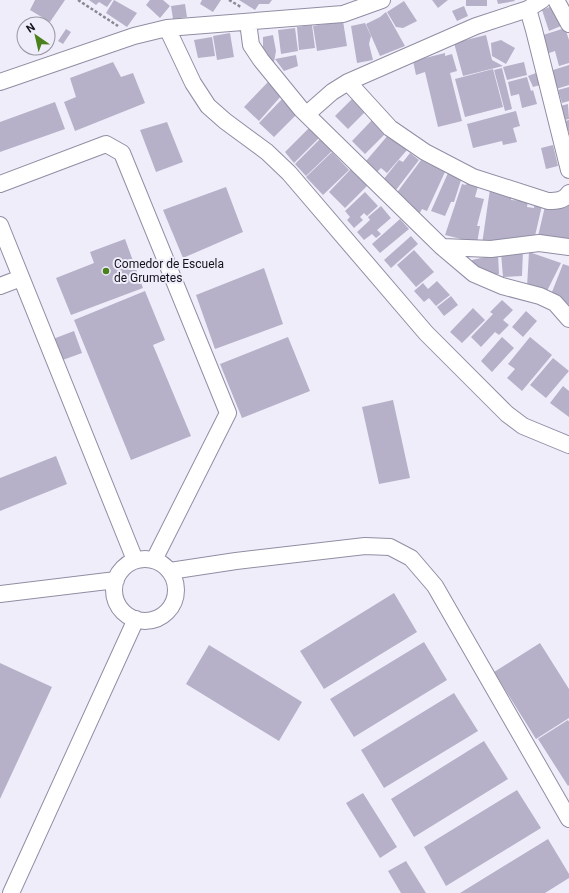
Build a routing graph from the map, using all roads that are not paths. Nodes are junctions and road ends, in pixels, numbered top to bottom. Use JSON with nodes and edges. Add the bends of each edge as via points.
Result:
{"nodes":[{"id":1,"x":382,"y":0,"type":"edge"},
{"id":2,"x":542,"y":0,"type":"edge"},
{"id":3,"x":556,"y":0,"type":"edge"},
{"id":4,"x":528,"y":9,"type":"junction"},
{"id":5,"x":248,"y":22,"type":"junction"},
{"id":6,"x":569,"y":24,"type":"edge"},
{"id":7,"x":167,"y":28,"type":"junction"},
{"id":8,"x":0,"y":82,"type":"edge"},
{"id":9,"x":348,"y":82,"type":"junction"},
{"id":10,"x":307,"y":114,"type":"junction"},
{"id":11,"x":569,"y":170,"type":"edge"},
{"id":12,"x":0,"y":184,"type":"edge"},
{"id":13,"x":569,"y":193,"type":"edge"},
{"id":14,"x":0,"y":225,"type":"edge"},
{"id":15,"x":442,"y":247,"type":"junction"},
{"id":16,"x":569,"y":247,"type":"edge"},
{"id":17,"x":21,"y":278,"type":"junction"},
{"id":18,"x":0,"y":286,"type":"edge"},
{"id":19,"x":569,"y":319,"type":"edge"},
{"id":20,"x":569,"y":445,"type":"edge"},
{"id":21,"x":136,"y":560,"type":"junction"},
{"id":22,"x":154,"y":560,"type":"junction"},
{"id":23,"x":170,"y":571,"type":"junction"},
{"id":24,"x":116,"y":580,"type":"junction"},
{"id":25,"x":0,"y":594,"type":"edge"},
{"id":26,"x":136,"y":619,"type":"junction"},
{"id":27,"x":569,"y":820,"type":"edge"},
{"id":28,"x":11,"y":893,"type":"edge"}],
"edges":[{"from":1,"to":5,"type":"street","via":[[343,14]]},
{"from":2,"to":4,"type":"street"},
{"from":3,"to":6,"type":"street"},
{"from":4,"to":9,"type":"street","via":[[476,26]]},
{"from":4,"to":11,"type":"street"},
{"from":5,"to":7,"type":"street"},
{"from":5,"to":10,"type":"street","via":[[251,45]]},
{"from":7,"to":8,"type":"street","via":[[134,36]]},
{"from":7,"to":20,"type":"street","via":[[193,83],[208,106],[267,152],[289,173],[426,333],[506,414],[523,426]]},
{"from":9,"to":10,"type":"street"},
{"from":9,"to":13,"type":"street","via":[[390,128],[448,165],[473,177],[548,201],[559,200]]},
{"from":10,"to":15,"type":"street"},
{"from":12,"to":22,"type":"street","via":[[106,144],[122,153],[228,413]]},
{"from":14,"to":17,"type":"street"},
{"from":15,"to":16,"type":"street","via":[[491,249],[539,243]]},
{"from":15,"to":19,"type":"street","via":[[474,274],[555,303]]},
{"from":17,"to":18,"type":"street"},
{"from":17,"to":21,"type":"street"},
{"from":21,"to":22,"type":"street"},
{"from":21,"to":24,"type":"street","via":[[127,565]]},
{"from":22,"to":23,"type":"street"},
{"from":23,"to":26,"type":"street","via":[[176,589],[175,599],[170,608],[164,615],[155,619]]},
{"from":23,"to":27,"type":"street","via":[[365,546],[390,547],[411,558],[435,586]]},
{"from":24,"to":25,"type":"street"},
{"from":24,"to":26,"type":"street","via":[[114,590],[120,608]]},
{"from":26,"to":28,"type":"street"}]}
